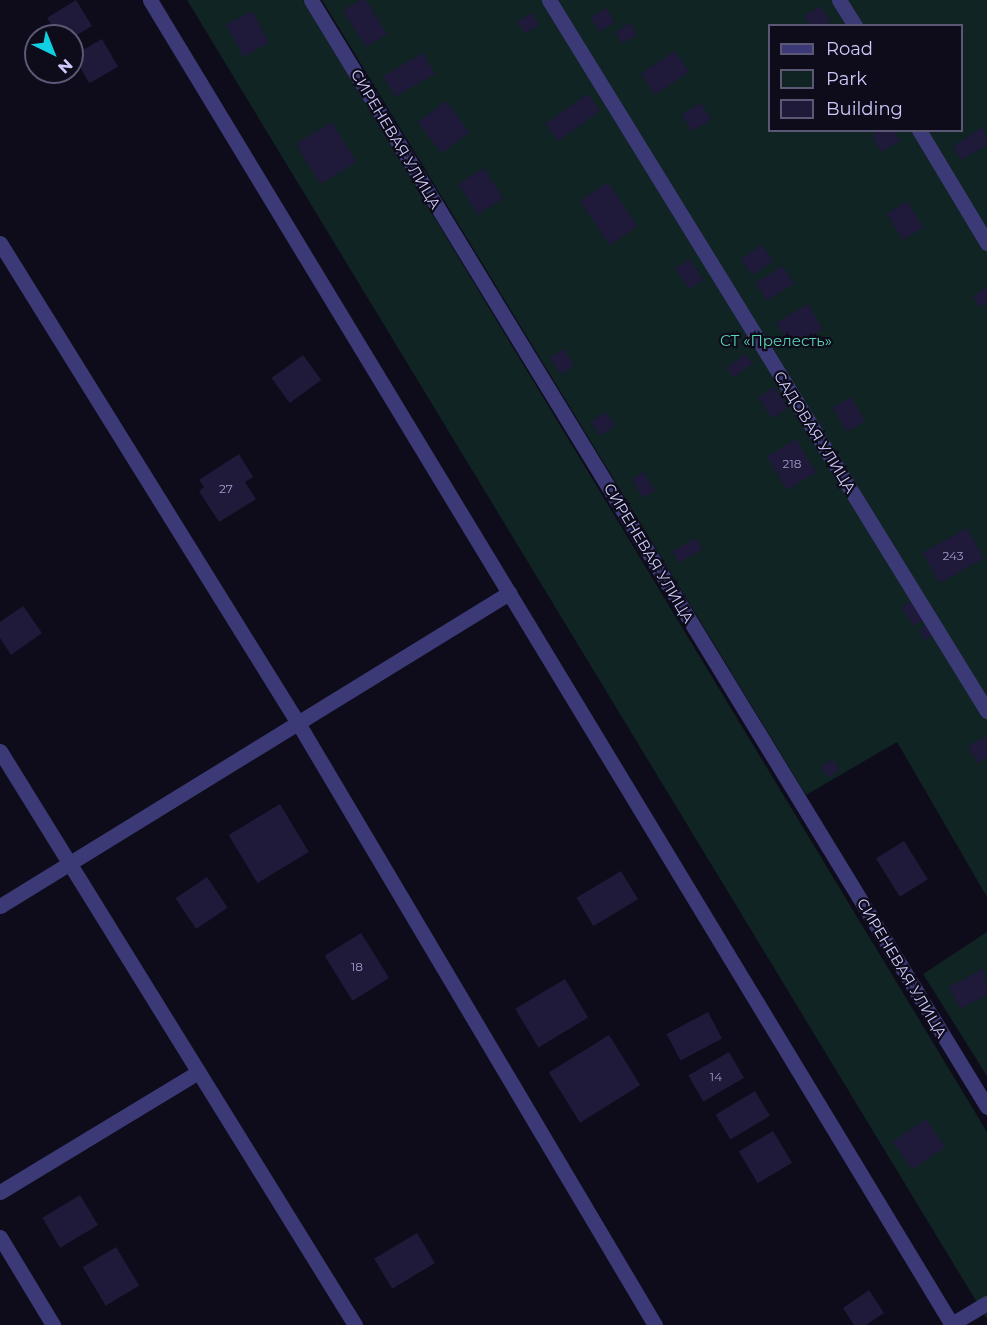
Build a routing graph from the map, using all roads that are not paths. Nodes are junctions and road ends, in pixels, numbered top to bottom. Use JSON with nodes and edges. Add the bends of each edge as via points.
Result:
{"nodes":[{"id":1,"x":150,"y":0,"type":"edge"},
{"id":2,"x":311,"y":0,"type":"edge"},
{"id":3,"x":549,"y":0,"type":"edge"},
{"id":4,"x":839,"y":0,"type":"edge"},
{"id":5,"x":854,"y":24,"type":"edge"},
{"id":6,"x":920,"y":132,"type":"edge"},
{"id":7,"x":0,"y":243,"type":"edge"},
{"id":8,"x":987,"y":243,"type":"edge"},
{"id":9,"x":509,"y":593,"type":"junction"},
{"id":10,"x":987,"y":711,"type":"edge"},
{"id":11,"x":298,"y":723,"type":"junction"},
{"id":12,"x":0,"y":751,"type":"edge"},
{"id":13,"x":69,"y":864,"type":"junction"},
{"id":14,"x":0,"y":906,"type":"edge"},
{"id":15,"x":198,"y":1072,"type":"junction"},
{"id":16,"x":987,"y":1107,"type":"edge"},
{"id":17,"x":0,"y":1192,"type":"edge"},
{"id":18,"x":0,"y":1237,"type":"edge"},
{"id":19,"x":987,"y":1304,"type":"edge"},
{"id":20,"x":53,"y":1325,"type":"edge"},
{"id":21,"x":355,"y":1325,"type":"edge"},
{"id":22,"x":655,"y":1325,"type":"edge"},
{"id":23,"x":951,"y":1325,"type":"edge"}],
"edges":[{"from":1,"to":9,"type":"street"},
{"from":2,"to":16,"type":"street","name":"СИРЕНЕВАЯ УЛИЦА"},
{"from":3,"to":10,"type":"street","name":"САДОВАЯ УЛИЦА"},
{"from":4,"to":5,"type":"street"},
{"from":6,"to":8,"type":"street"},
{"from":7,"to":11,"type":"street"},
{"from":9,"to":11,"type":"street"},
{"from":9,"to":23,"type":"street"},
{"from":11,"to":13,"type":"street"},
{"from":11,"to":22,"type":"street"},
{"from":12,"to":13,"type":"street"},
{"from":13,"to":14,"type":"street"},
{"from":13,"to":15,"type":"street"},
{"from":15,"to":17,"type":"street"},
{"from":15,"to":21,"type":"street"},
{"from":18,"to":20,"type":"street"},
{"from":19,"to":23,"type":"street"}]}
